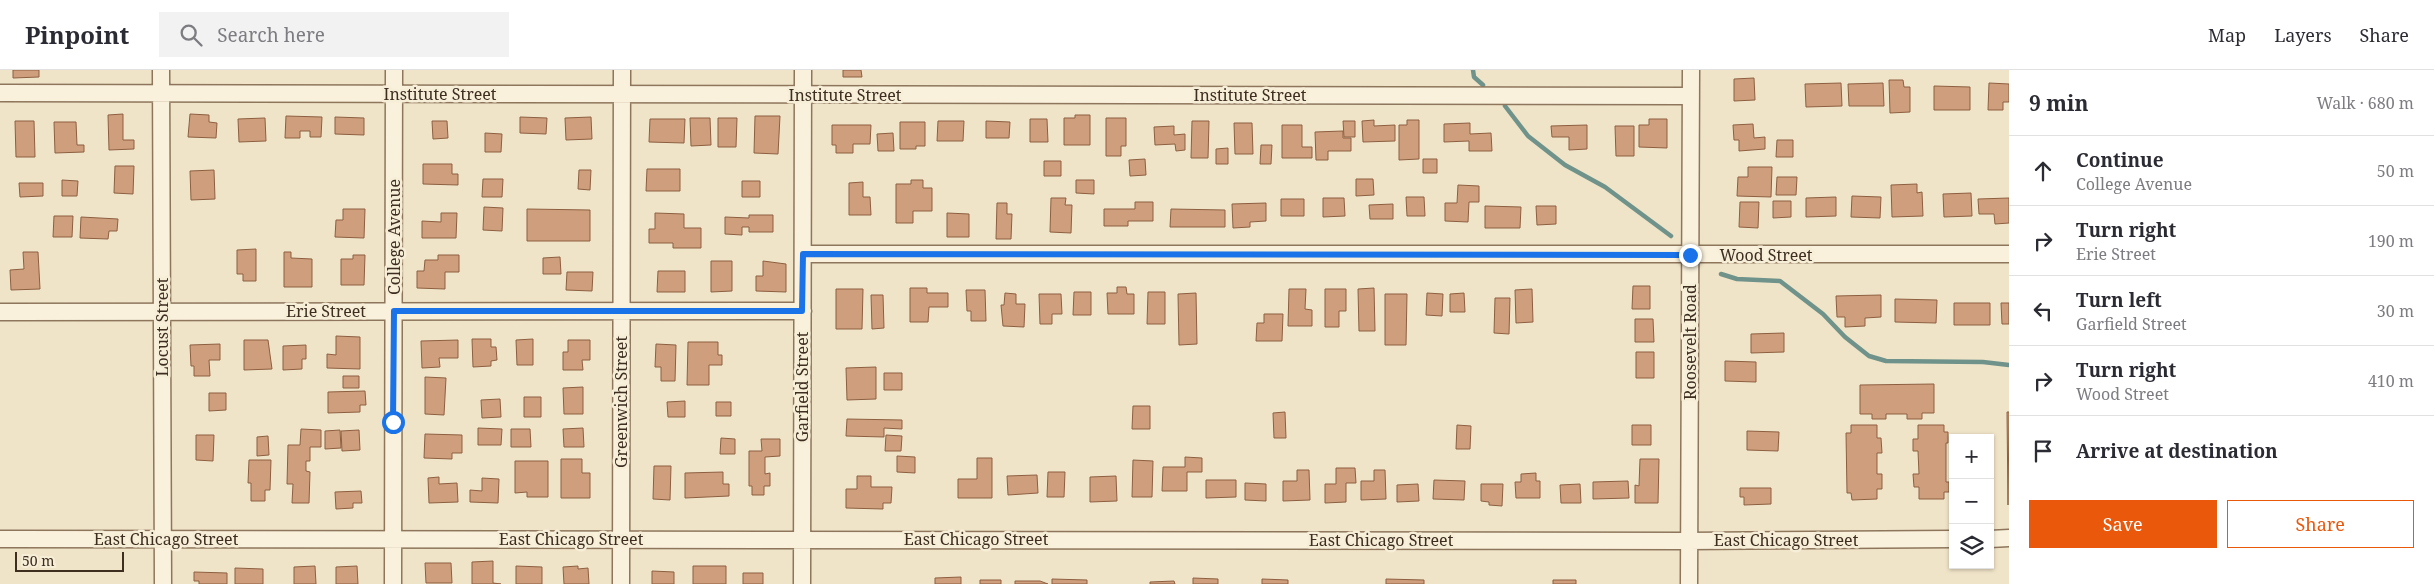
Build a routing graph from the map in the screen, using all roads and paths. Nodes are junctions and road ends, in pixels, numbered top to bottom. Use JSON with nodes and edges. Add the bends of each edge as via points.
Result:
{"nodes":[{"id":1,"x":162,"y":70,"type":"edge"},
{"id":2,"x":394,"y":70,"type":"edge"},
{"id":3,"x":622,"y":70,"type":"edge"},
{"id":4,"x":804,"y":70,"type":"edge"},
{"id":5,"x":1691,"y":70,"type":"edge"},
{"id":6,"x":0,"y":93,"type":"edge"},
{"id":7,"x":162,"y":93,"type":"junction"},
{"id":8,"x":394,"y":94,"type":"junction"},
{"id":9,"x":621,"y":94,"type":"junction"},
{"id":10,"x":803,"y":94,"type":"junction"},
{"id":11,"x":1691,"y":96,"type":"junction"},
{"id":12,"x":803,"y":254,"type":"junction"},
{"id":13,"x":2009,"y":254,"type":"edge"},
{"id":14,"x":1690,"y":255,"type":"junction"},
{"id":15,"x":394,"y":311,"type":"junction"},
{"id":16,"x":621,"y":311,"type":"junction"},
{"id":17,"x":802,"y":311,"type":"junction"},
{"id":18,"x":0,"y":312,"type":"edge"},
{"id":19,"x":162,"y":312,"type":"junction"},
{"id":20,"x":802,"y":538,"type":"junction"},
{"id":21,"x":2009,"y":538,"type":"edge"},
{"id":22,"x":0,"y":539,"type":"edge"},
{"id":23,"x":163,"y":539,"type":"junction"},
{"id":24,"x":393,"y":539,"type":"junction"},
{"id":25,"x":621,"y":539,"type":"junction"},
{"id":26,"x":1949,"y":539,"type":"edge"},
{"id":27,"x":1994,"y":539,"type":"edge"},
{"id":28,"x":1689,"y":541,"type":"junction"},
{"id":29,"x":163,"y":584,"type":"edge"},
{"id":30,"x":393,"y":584,"type":"edge"},
{"id":31,"x":621,"y":584,"type":"edge"},
{"id":32,"x":802,"y":584,"type":"edge"},
{"id":33,"x":1689,"y":584,"type":"edge"}],
"edges":[{"from":1,"to":7,"type":"street","name":"Locust Street"},
{"from":2,"to":8,"type":"street","name":"College Avenue"},
{"from":3,"to":9,"type":"street","name":"Greenwich Street"},
{"from":4,"to":10,"type":"street","name":"Garfield Street"},
{"from":5,"to":11,"type":"street","name":"Roosevelt Road"},
{"from":6,"to":7,"type":"street","name":"Institute Street"},
{"from":7,"to":8,"type":"street","name":"Institute Street"},
{"from":7,"to":19,"type":"street","name":"Locust Street"},
{"from":8,"to":9,"type":"street","name":"Institute Street"},
{"from":8,"to":15,"type":"street","name":"College Avenue"},
{"from":9,"to":10,"type":"street","name":"Institute Street"},
{"from":9,"to":16,"type":"street","name":"Greenwich Street"},
{"from":10,"to":11,"type":"street","name":"Institute Street"},
{"from":10,"to":12,"type":"street","name":"Garfield Street"},
{"from":11,"to":14,"type":"street","name":"Roosevelt Road"},
{"from":12,"to":14,"type":"street","name":"Wood Street"},
{"from":12,"to":17,"type":"street","name":"Garfield Street"},
{"from":13,"to":14,"type":"street","name":"Wood Street"},
{"from":14,"to":28,"type":"street","name":"Roosevelt Road"},
{"from":15,"to":16,"type":"street","name":"Erie Street"},
{"from":15,"to":19,"type":"street","name":"Erie Street"},
{"from":15,"to":24,"type":"street","name":"College Avenue"},
{"from":16,"to":17,"type":"street","name":"Erie Street"},
{"from":16,"to":25,"type":"street","name":"Greenwich Street"},
{"from":17,"to":20,"type":"street","name":"Garfield Street"},
{"from":18,"to":19,"type":"street","name":"Erie Street"},
{"from":19,"to":23,"type":"street","name":"Locust Street"},
{"from":20,"to":25,"type":"street","name":"East Chicago Street"},
{"from":20,"to":28,"type":"street","name":"East Chicago Street"},
{"from":20,"to":32,"type":"street","name":"Garfield Street"},
{"from":21,"to":27,"type":"street"},
{"from":22,"to":23,"type":"street","name":"East Chicago Street"},
{"from":23,"to":24,"type":"street","name":"East Chicago Street"},
{"from":23,"to":29,"type":"street","name":"Locust Street"},
{"from":24,"to":25,"type":"street","name":"East Chicago Street"},
{"from":24,"to":30,"type":"street","name":"College Avenue"},
{"from":25,"to":31,"type":"street","name":"Greenwich Street"},
{"from":26,"to":28,"type":"street","name":"East Chicago Street"},
{"from":28,"to":33,"type":"street","name":"Roosevelt Road"}]}
